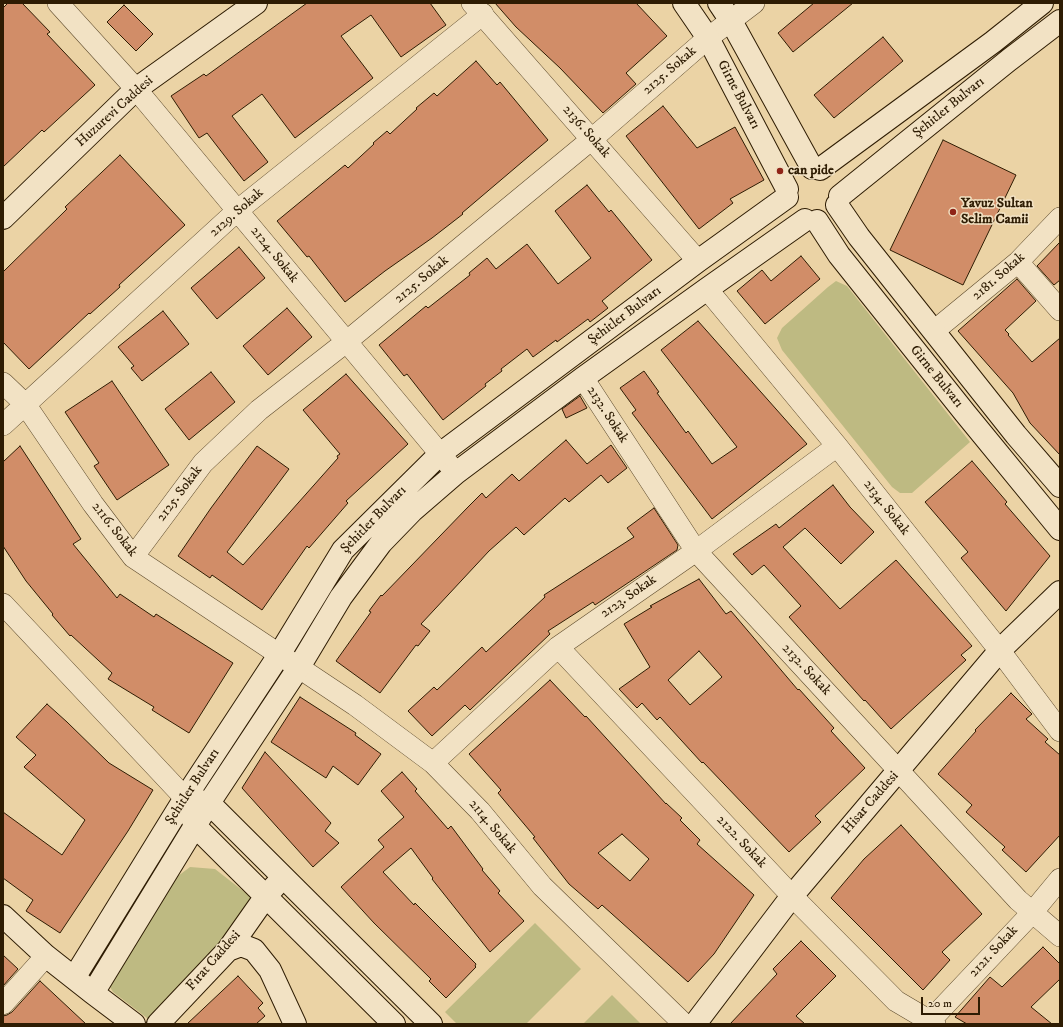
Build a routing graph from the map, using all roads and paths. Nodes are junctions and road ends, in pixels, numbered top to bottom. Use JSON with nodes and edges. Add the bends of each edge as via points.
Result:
{"nodes":[{"id":1,"x":58,"y":3,"type":"edge"},
{"id":2,"x":256,"y":3,"type":"edge"},
{"id":3,"x":684,"y":3,"type":"edge"},
{"id":4,"x":719,"y":3,"type":"edge"},
{"id":5,"x":754,"y":3,"type":"edge"},
{"id":6,"x":1042,"y":3,"type":"edge"},
{"id":7,"x":478,"y":9,"type":"edge"},
{"id":8,"x":732,"y":21,"type":"junction"},
{"id":9,"x":1060,"y":21,"type":"edge"},
{"id":10,"x":708,"y":38,"type":"junction"},
{"id":11,"x":136,"y":89,"type":"junction"},
{"id":12,"x":592,"y":139,"type":"junction"},
{"id":13,"x":816,"y":169,"type":"junction"},
{"id":14,"x":787,"y":193,"type":"junction"},
{"id":15,"x":839,"y":201,"type":"junction"},
{"id":16,"x":238,"y":210,"type":"junction"},
{"id":17,"x":3,"y":218,"type":"edge"},
{"id":18,"x":1060,"y":218,"type":"edge"},
{"id":19,"x":811,"y":221,"type":"junction"},
{"id":20,"x":698,"y":261,"type":"junction"},
{"id":21,"x":1018,"y":262,"type":"junction"},
{"id":22,"x":707,"y":289,"type":"junction"},
{"id":23,"x":1060,"y":310,"type":"edge"},
{"id":24,"x":934,"y":331,"type":"junction"},
{"id":25,"x":346,"y":342,"type":"junction"},
{"id":26,"x":583,"y":378,"type":"junction"},
{"id":27,"x":3,"y":384,"type":"edge"},
{"id":28,"x":25,"y":404,"type":"junction"},
{"id":29,"x":3,"y":425,"type":"edge"},
{"id":30,"x":837,"y":446,"type":"junction"},
{"id":31,"x":440,"y":454,"type":"junction"},
{"id":32,"x":456,"y":473,"type":"junction"},
{"id":33,"x":1060,"y":486,"type":"edge"},
{"id":34,"x":1060,"y":529,"type":"edge"},
{"id":35,"x":696,"y":551,"type":"junction"},
{"id":36,"x":133,"y":557,"type":"junction"},
{"id":37,"x":1060,"y":592,"type":"edge"},
{"id":38,"x":3,"y":604,"type":"edge"},
{"id":39,"x":558,"y":647,"type":"junction"},
{"id":40,"x":1000,"y":651,"type":"junction"},
{"id":41,"x":279,"y":655,"type":"junction"},
{"id":42,"x":299,"y":667,"type":"junction"},
{"id":43,"x":1060,"y":731,"type":"edge"},
{"id":44,"x":433,"y":763,"type":"junction"},
{"id":45,"x":899,"y":771,"type":"junction"},
{"id":46,"x":185,"y":798,"type":"junction"},
{"id":47,"x":208,"y":803,"type":"junction"},
{"id":48,"x":195,"y":826,"type":"junction"},
{"id":49,"x":283,"y":878,"type":"junction"},
{"id":50,"x":1060,"y":879,"type":"edge"},
{"id":51,"x":266,"y":896,"type":"junction"},
{"id":52,"x":792,"y":896,"type":"junction"},
{"id":53,"x":1032,"y":912,"type":"junction"},
{"id":54,"x":3,"y":916,"type":"edge"},
{"id":55,"x":1060,"y":936,"type":"edge"},
{"id":56,"x":228,"y":950,"type":"junction"},
{"id":57,"x":46,"y":956,"type":"junction"},
{"id":58,"x":74,"y":978,"type":"junction"},
{"id":59,"x":92,"y":993,"type":"junction"},
{"id":60,"x":3,"y":1004,"type":"edge"},
{"id":61,"x":931,"y":1023,"type":"edge"},
{"id":62,"x":134,"y":1024,"type":"edge"},
{"id":63,"x":158,"y":1024,"type":"edge"},
{"id":64,"x":295,"y":1024,"type":"edge"},
{"id":65,"x":394,"y":1024,"type":"edge"},
{"id":66,"x":431,"y":1024,"type":"edge"},
{"id":67,"x":684,"y":1024,"type":"edge"},
{"id":68,"x":695,"y":1024,"type":"edge"}],
"edges":[{"from":1,"to":11,"type":"street","name":"2124. Sokak"},
{"from":2,"to":11,"type":"main road","name":"Huzurevi Caddesi"},
{"from":3,"to":10,"type":"main road","name":"Girne Bulvarı"},
{"from":4,"to":8,"type":"main road","name":"Girne Bulvarı"},
{"from":5,"to":8,"type":"street","name":"2125. Sokak"},
{"from":6,"to":13,"type":"main road","name":"Şehitler Bulvarı","via":[[993,42]]},
{"from":7,"to":12,"type":"street","name":"2136. Sokak"},
{"from":7,"to":16,"type":"street","name":"2129. Sokak"},
{"from":8,"to":10,"type":"street","name":"2125. Sokak"},
{"from":8,"to":13,"type":"main road","name":"Girne Bulvarı"},
{"from":9,"to":15,"type":"main road","name":"Şehitler Bulvarı"},
{"from":10,"to":12,"type":"street","name":"2125. Sokak"},
{"from":10,"to":14,"type":"main road","name":"Girne Bulvarı"},
{"from":11,"to":16,"type":"street","name":"2124. Sokak"},
{"from":11,"to":17,"type":"main road","name":"Huzurevi Caddesi"},
{"from":12,"to":20,"type":"street","name":"2136. Sokak"},
{"from":12,"to":25,"type":"street","name":"2125. Sokak"},
{"from":13,"to":14,"type":"main road","name":"Şehitler Bulvarı","via":[[803,170],[796,175]]},
{"from":13,"to":15,"type":"main road","via":[[828,173],[835,179],[839,188]]},
{"from":14,"to":19,"type":"main road","via":[[793,213]]},
{"from":14,"to":20,"type":"main road","name":"Şehitler Bulvarı"},
{"from":15,"to":19,"type":"main road","name":"Şehitler Bulvarı","via":[[825,219]]},
{"from":15,"to":24,"type":"main road","name":"Girne Bulvarı","via":[[859,237]]},
{"from":16,"to":25,"type":"street","name":"2124. Sokak"},
{"from":16,"to":28,"type":"street","name":"2129. Sokak"},
{"from":18,"to":21,"type":"street","name":"2181. Sokak"},
{"from":19,"to":22,"type":"main road","name":"Şehitler Bulvarı"},
{"from":19,"to":34,"type":"main road","name":"Girne Bulvarı"},
{"from":20,"to":31,"type":"main road","name":"Şehitler Bulvarı"},
{"from":21,"to":23,"type":"street"},
{"from":21,"to":24,"type":"street","name":"2181. Sokak"},
{"from":22,"to":26,"type":"main road","name":"Şehitler Bulvarı"},
{"from":22,"to":30,"type":"street","name":"2134. Sokak"},
{"from":24,"to":33,"type":"main road","name":"Girne Bulvarı"},
{"from":25,"to":31,"type":"street","name":"2124. Sokak"},
{"from":25,"to":36,"type":"street","name":"2125. Sokak","via":[[259,410],[203,463]]},
{"from":26,"to":32,"type":"main road","name":"Şehitler Bulvarı"},
{"from":26,"to":35,"type":"street","name":"2132. Sokak"},
{"from":27,"to":28,"type":"street","name":"2116. Sokak"},
{"from":28,"to":29,"type":"street","name":"2129. Sokak"},
{"from":28,"to":36,"type":"street","name":"2116. Sokak","via":[[93,504]]},
{"from":30,"to":35,"type":"street","name":"2123. Sokak"},
{"from":30,"to":40,"type":"street","name":"2134. Sokak"},
{"from":31,"to":32,"type":"street","name":"2124. Sokak"},
{"from":31,"to":41,"type":"main road","name":"Şehitler Bulvarı","via":[[343,550]]},
{"from":32,"to":42,"type":"main road","name":"Şehitler Bulvarı","via":[[412,511],[381,543],[340,596]]},
{"from":35,"to":39,"type":"street","name":"2123. Sokak"},
{"from":35,"to":45,"type":"street","name":"2132. Sokak"},
{"from":36,"to":41,"type":"street","name":"2116. Sokak"},
{"from":37,"to":40,"type":"main road","name":"Hisar Caddesi"},
{"from":38,"to":46,"type":"street"},
{"from":39,"to":44,"type":"street","name":"2123. Sokak"},
{"from":39,"to":52,"type":"street","name":"2122. Sokak"},
{"from":40,"to":43,"type":"street","name":"2134. Sokak"},
{"from":40,"to":45,"type":"main road","name":"Hisar Caddesi"},
{"from":41,"to":42,"type":"street","name":"2114. Sokak"},
{"from":41,"to":46,"type":"main road","name":"Şehitler Bulvarı"},
{"from":42,"to":44,"type":"street","name":"2114. Sokak"},
{"from":42,"to":47,"type":"main road","name":"Şehitler Bulvarı"},
{"from":44,"to":67,"type":"street","name":"2114. Sokak","via":[[480,811],[542,886]]},
{"from":45,"to":52,"type":"main road","name":"Hisar Caddesi"},
{"from":45,"to":53,"type":"street","name":"2132. Sokak"},
{"from":46,"to":47,"type":"main road"},
{"from":46,"to":48,"type":"main road"},
{"from":46,"to":58,"type":"main road","name":"Şehitler Bulvarı"},
{"from":47,"to":48,"type":"main road","name":"Şehitler Bulvarı"},
{"from":47,"to":49,"type":"main road"},
{"from":48,"to":51,"type":"main road"},
{"from":48,"to":59,"type":"main road","name":"Şehitler Bulvarı"},
{"from":49,"to":51,"type":"main road","name":"Fırat Caddesi"},
{"from":49,"to":66,"type":"main road"},
{"from":50,"to":53,"type":"street","name":"2121. Sokak"},
{"from":51,"to":56,"type":"main road","name":"Fırat Caddesi"},
{"from":51,"to":65,"type":"main road"},
{"from":52,"to":61,"type":"street","name":"2122. Sokak","via":[[896,1001]]},
{"from":52,"to":68,"type":"main road","name":"Hisar Caddesi"},
{"from":53,"to":55,"type":"street","name":"2132. Sokak"},
{"from":53,"to":61,"type":"street","name":"2121. Sokak"},
{"from":54,"to":57,"type":"main road"},
{"from":56,"to":63,"type":"main road","name":"Fırat Caddesi"},
{"from":56,"to":64,"type":"main road","via":[[241,944],[254,950],[270,970]]},
{"from":57,"to":58,"type":"main road"},
{"from":57,"to":60,"type":"street"},
{"from":58,"to":59,"type":"main road"},
{"from":59,"to":62,"type":"main road"}]}
